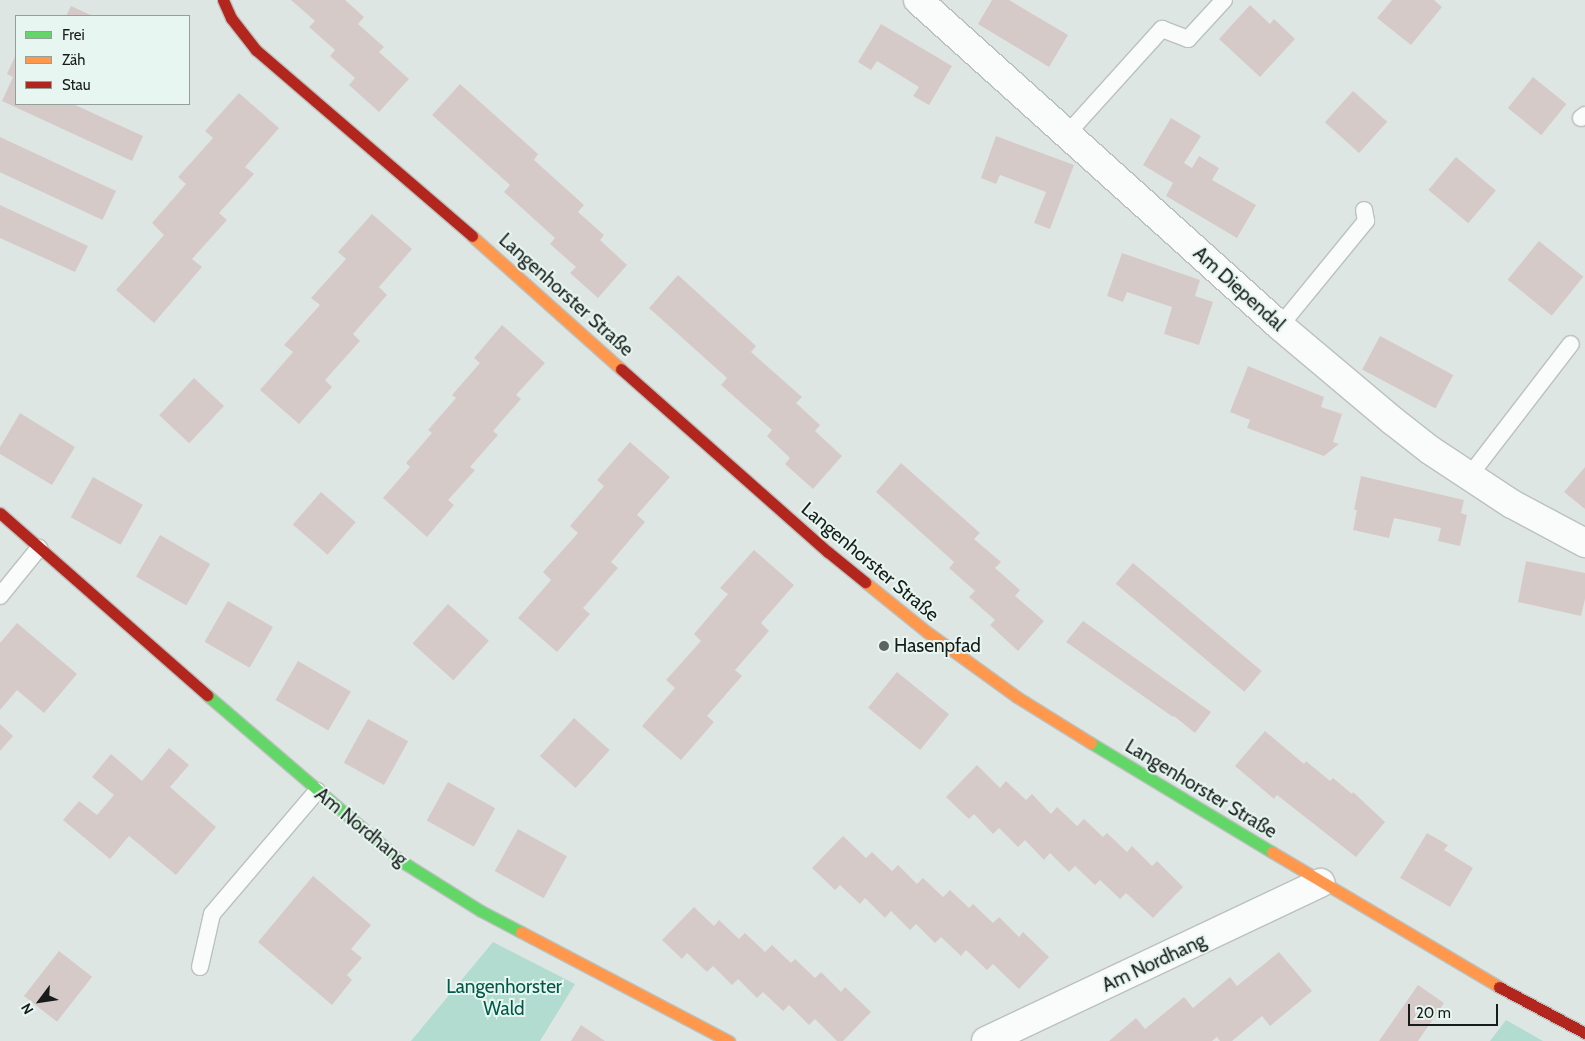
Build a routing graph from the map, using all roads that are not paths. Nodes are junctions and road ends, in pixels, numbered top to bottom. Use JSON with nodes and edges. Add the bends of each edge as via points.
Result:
{"nodes":[{"id":1,"x":223,"y":0,"type":"edge"},
{"id":2,"x":918,"y":0,"type":"edge"},
{"id":3,"x":1224,"y":0,"type":"edge"},
{"id":4,"x":1067,"y":134,"type":"junction"},
{"id":5,"x":1364,"y":210,"type":"dead end"},
{"id":6,"x":1280,"y":326,"type":"junction"},
{"id":7,"x":1571,"y":344,"type":"dead end"},
{"id":8,"x":1470,"y":475,"type":"junction"},
{"id":9,"x":0,"y":513,"type":"edge"},
{"id":10,"x":1585,"y":544,"type":"edge"},
{"id":11,"x":39,"y":548,"type":"junction"},
{"id":12,"x":0,"y":596,"type":"edge"},
{"id":13,"x":317,"y":791,"type":"junction"},
{"id":14,"x":1321,"y":883,"type":"junction"},
{"id":15,"x":200,"y":967,"type":"dead end"},
{"id":16,"x":1585,"y":1033,"type":"edge"},
{"id":17,"x":729,"y":1041,"type":"edge"},
{"id":18,"x":986,"y":1041,"type":"edge"}],
"edges":[{"from":1,"to":14,"type":"street","name":"Langenhorster Straße","via":[[230,18],[256,50],[410,181],[828,552],[927,632],[1017,698]]},
{"from":2,"to":4,"type":"street","name":"Am Diependal"},
{"from":3,"to":4,"type":"lane","via":[[1188,40],[1162,29]]},
{"from":4,"to":6,"type":"street","name":"Am Diependal"},
{"from":5,"to":6,"type":"lane","via":[[1366,221]]},
{"from":6,"to":8,"type":"street","name":"Am Diependal","via":[[1422,444]]},
{"from":7,"to":8,"type":"lane"},
{"from":8,"to":10,"type":"street","name":"Am Diependal","via":[[1512,504]]},
{"from":9,"to":11,"type":"street","name":"Am Nordhang"},
{"from":11,"to":12,"type":"lane"},
{"from":11,"to":13,"type":"street","name":"Am Nordhang"},
{"from":13,"to":15,"type":"lane","via":[[212,914]]},
{"from":13,"to":17,"type":"street","name":"Am Nordhang","via":[[401,861],[481,911]]},
{"from":14,"to":16,"type":"street","name":"Langenhorster Straße","via":[[1489,982]]},
{"from":14,"to":18,"type":"street","name":"Am Nordhang"}]}
